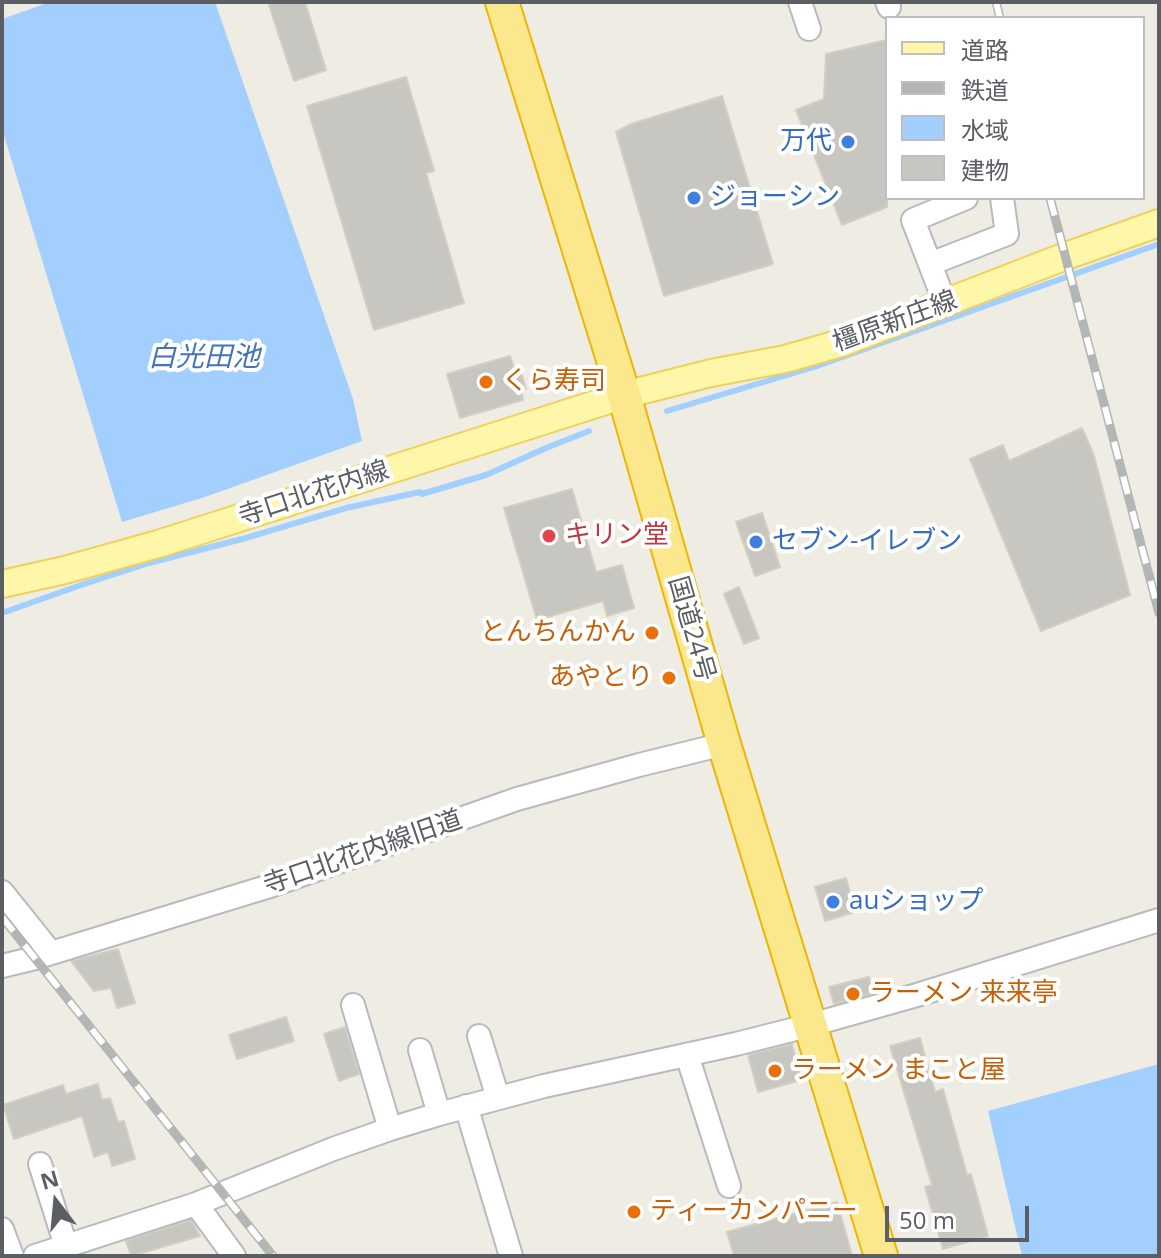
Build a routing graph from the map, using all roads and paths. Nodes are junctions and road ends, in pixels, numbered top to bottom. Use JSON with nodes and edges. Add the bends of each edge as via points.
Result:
{"nodes":[{"id":1,"x":502,"y":2,"type":"edge"},
{"id":2,"x":800,"y":2,"type":"edge"},
{"id":3,"x":809,"y":29,"type":"dead end"},
{"id":4,"x":961,"y":200,"type":"edge"},
{"id":5,"x":1002,"y":200,"type":"edge"},
{"id":6,"x":1159,"y":223,"type":"edge"},
{"id":7,"x":930,"y":264,"type":"junction"},
{"id":8,"x":945,"y":303,"type":"junction"},
{"id":9,"x":624,"y":395,"type":"junction"},
{"id":10,"x":2,"y":584,"type":"edge"},
{"id":11,"x":724,"y":744,"type":"junction"},
{"id":12,"x":2,"y":892,"type":"edge"},
{"id":13,"x":1159,"y":920,"type":"edge"},
{"id":14,"x":51,"y":953,"type":"junction"},
{"id":15,"x":2,"y":966,"type":"edge"},
{"id":16,"x":353,"y":1005,"type":"dead end"},
{"id":17,"x":811,"y":1025,"type":"junction"},
{"id":18,"x":479,"y":1036,"type":"dead end"},
{"id":19,"x":420,"y":1050,"type":"dead end"},
{"id":20,"x":687,"y":1055,"type":"junction"},
{"id":21,"x":498,"y":1098,"type":"junction"},
{"id":22,"x":466,"y":1106,"type":"junction"},
{"id":23,"x":439,"y":1114,"type":"junction"},
{"id":24,"x":390,"y":1129,"type":"junction"},
{"id":25,"x":40,"y":1164,"type":"dead end"},
{"id":26,"x":729,"y":1186,"type":"dead end"},
{"id":27,"x":196,"y":1204,"type":"junction"},
{"id":28,"x":2,"y":1229,"type":"edge"},
{"id":29,"x":66,"y":1246,"type":"junction"},
{"id":30,"x":12,"y":1256,"type":"edge"},
{"id":31,"x":35,"y":1256,"type":"edge"},
{"id":32,"x":234,"y":1256,"type":"edge"},
{"id":33,"x":511,"y":1256,"type":"edge"},
{"id":34,"x":881,"y":1256,"type":"edge"}],
"edges":[{"from":1,"to":9,"type":"highway","name":"国道24号"},
{"from":2,"to":3,"type":"street"},
{"from":4,"to":7,"type":"street","via":[[913,220]]},
{"from":5,"to":7,"type":"street","via":[[1007,234]]},
{"from":6,"to":8,"type":"main road","name":"橿原新庄線"},
{"from":7,"to":8,"type":"street"},
{"from":8,"to":9,"type":"main road","name":"橿原新庄線","via":[[811,352]]},
{"from":9,"to":10,"type":"main road","name":"寺口北花内線","via":[[158,544]]},
{"from":9,"to":11,"type":"highway","name":"国道24号"},
{"from":11,"to":14,"type":"street","name":"寺口北花内線旧道","via":[[517,799],[273,885]]},
{"from":11,"to":17,"type":"highway","name":"国道24号"},
{"from":12,"to":14,"type":"street"},
{"from":13,"to":17,"type":"street"},
{"from":14,"to":15,"type":"street","name":"寺口北花内線旧道"},
{"from":16,"to":24,"type":"street"},
{"from":17,"to":20,"type":"street"},
{"from":17,"to":34,"type":"highway","name":"国道24号"},
{"from":18,"to":21,"type":"street"},
{"from":19,"to":23,"type":"street"},
{"from":20,"to":21,"type":"street"},
{"from":20,"to":26,"type":"street"},
{"from":21,"to":22,"type":"street"},
{"from":22,"to":23,"type":"street"},
{"from":22,"to":33,"type":"street"},
{"from":23,"to":24,"type":"street"},
{"from":24,"to":27,"type":"street"},
{"from":25,"to":29,"type":"street"},
{"from":27,"to":29,"type":"street"},
{"from":27,"to":32,"type":"street"},
{"from":28,"to":30,"type":"street"},
{"from":29,"to":31,"type":"street"}]}
